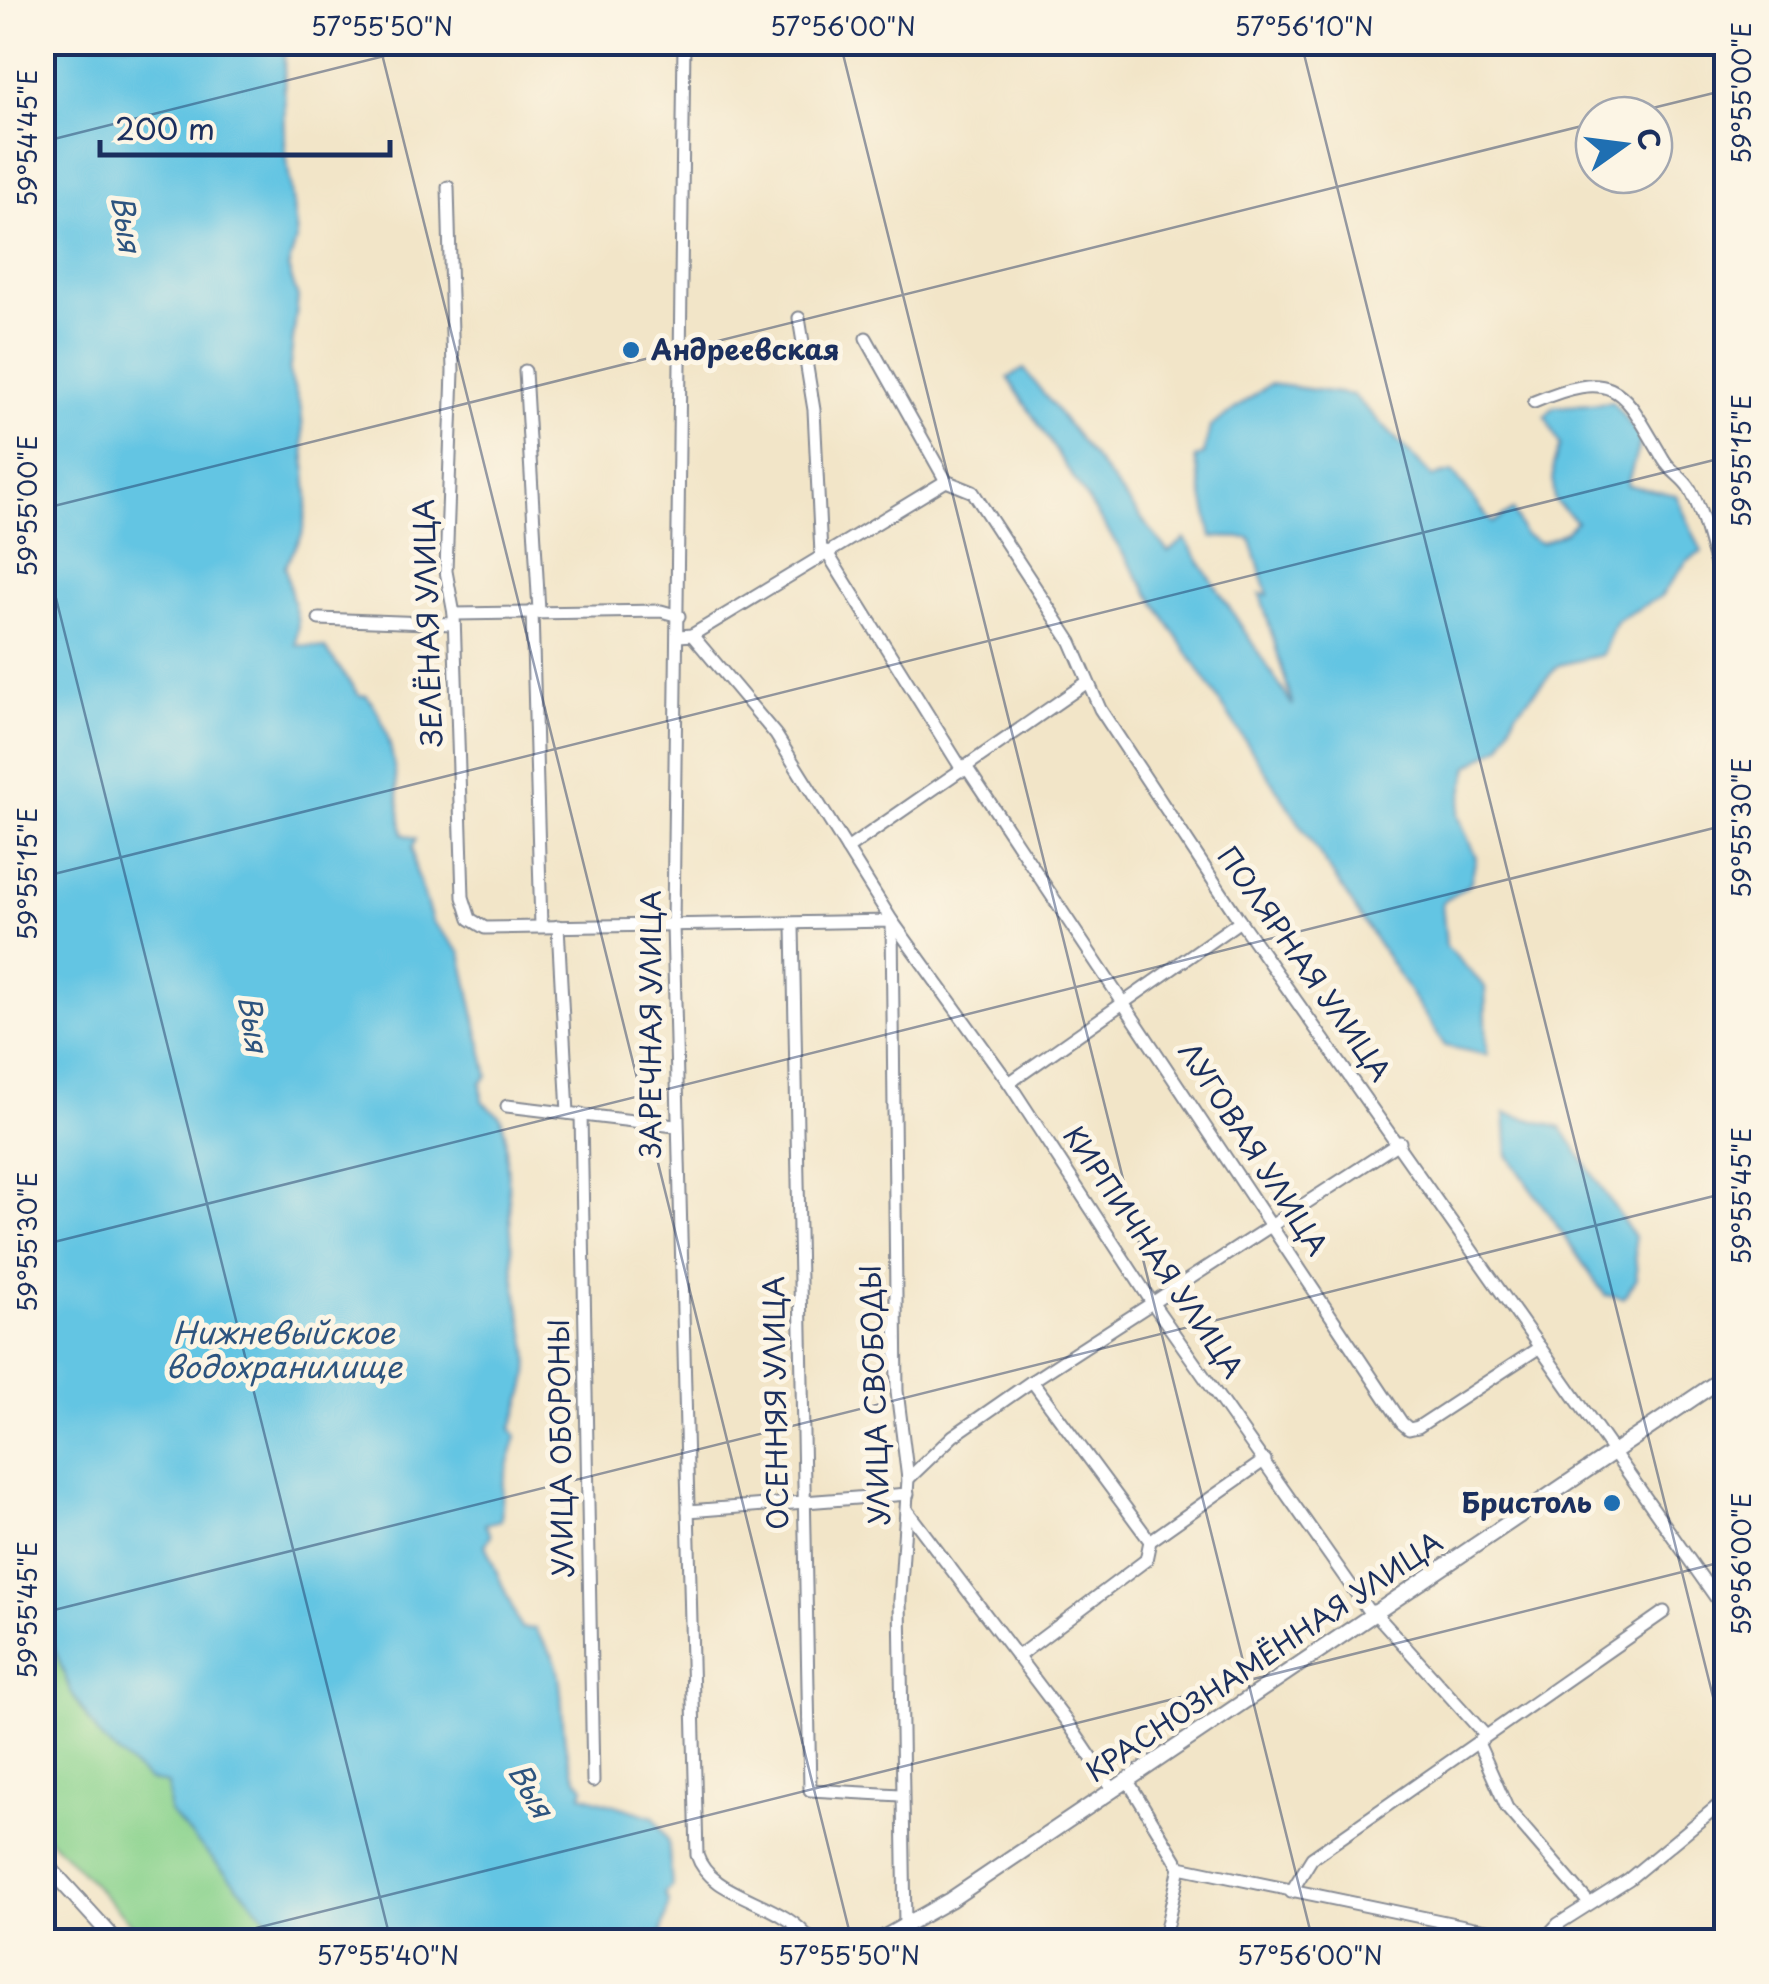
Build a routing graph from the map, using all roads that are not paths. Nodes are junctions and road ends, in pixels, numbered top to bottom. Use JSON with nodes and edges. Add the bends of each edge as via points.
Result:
{"nodes":[{"id":1,"x":684,"y":42,"type":"edge"},
{"id":2,"x":448,"y":186,"type":"dead end"},
{"id":3,"x":798,"y":318,"type":"dead end"},
{"id":4,"x":866,"y":338,"type":"dead end"},
{"id":5,"x":525,"y":371,"type":"dead end"},
{"id":6,"x":1534,"y":402,"type":"dead end"},
{"id":7,"x":946,"y":481,"type":"junction"},
{"id":8,"x":824,"y":553,"type":"junction"},
{"id":9,"x":1726,"y":592,"type":"edge"},
{"id":10,"x":535,"y":611,"type":"junction"},
{"id":11,"x":679,"y":616,"type":"junction"},
{"id":12,"x":319,"y":619,"type":"dead end"},
{"id":13,"x":453,"y":619,"type":"junction"},
{"id":14,"x":685,"y":635,"type":"junction"},
{"id":15,"x":1086,"y":683,"type":"junction"},
{"id":16,"x":965,"y":769,"type":"junction"},
{"id":17,"x":848,"y":850,"type":"junction"},
{"id":18,"x":892,"y":921,"type":"junction"},
{"id":19,"x":1240,"y":921,"type":"junction"},
{"id":20,"x":674,"y":925,"type":"junction"},
{"id":21,"x":541,"y":926,"type":"junction"},
{"id":22,"x":558,"y":926,"type":"junction"},
{"id":23,"x":793,"y":926,"type":"junction"},
{"id":24,"x":1126,"y":1003,"type":"junction"},
{"id":25,"x":1009,"y":1083,"type":"junction"},
{"id":26,"x":507,"y":1106,"type":"dead end"},
{"id":27,"x":574,"y":1113,"type":"junction"},
{"id":28,"x":675,"y":1126,"type":"junction"},
{"id":29,"x":1400,"y":1142,"type":"junction"},
{"id":30,"x":1273,"y":1226,"type":"junction"},
{"id":31,"x":1151,"y":1301,"type":"junction"},
{"id":32,"x":1540,"y":1347,"type":"junction"},
{"id":33,"x":1726,"y":1376,"type":"edge"},
{"id":34,"x":1032,"y":1381,"type":"junction"},
{"id":35,"x":1612,"y":1453,"type":"junction"},
{"id":36,"x":1265,"y":1460,"type":"junction"},
{"id":37,"x":908,"y":1479,"type":"junction"},
{"id":38,"x":908,"y":1494,"type":"junction"},
{"id":39,"x":802,"y":1500,"type":"junction"},
{"id":40,"x":688,"y":1510,"type":"junction"},
{"id":41,"x":908,"y":1512,"type":"junction"},
{"id":42,"x":1150,"y":1541,"type":"junction"},
{"id":43,"x":1372,"y":1612,"type":"junction"},
{"id":44,"x":1664,"y":1612,"type":"dead end"},
{"id":45,"x":1726,"y":1612,"type":"edge"},
{"id":46,"x":1017,"y":1657,"type":"junction"},
{"id":47,"x":1482,"y":1740,"type":"junction"},
{"id":48,"x":1128,"y":1781,"type":"junction"},
{"id":49,"x":592,"y":1782,"type":"dead end"},
{"id":50,"x":1112,"y":1790,"type":"junction"},
{"id":51,"x":900,"y":1795,"type":"junction"},
{"id":52,"x":1726,"y":1799,"type":"edge"},
{"id":53,"x":42,"y":1860,"type":"edge"},
{"id":54,"x":1180,"y":1867,"type":"junction"},
{"id":55,"x":1291,"y":1892,"type":"junction"},
{"id":56,"x":1588,"y":1904,"type":"junction"},
{"id":57,"x":904,"y":1926,"type":"junction"},
{"id":58,"x":1474,"y":1928,"type":"junction"},
{"id":59,"x":1545,"y":1938,"type":"junction"},
{"id":60,"x":116,"y":1942,"type":"edge"},
{"id":61,"x":812,"y":1942,"type":"edge"},
{"id":62,"x":876,"y":1942,"type":"edge"},
{"id":63,"x":1163,"y":1942,"type":"edge"},
{"id":64,"x":1470,"y":1942,"type":"edge"},
{"id":65,"x":1564,"y":1942,"type":"edge"}],
"edges":[{"from":1,"to":11,"type":"street","name":"ЗАРЕЧНАЯ УЛИЦА"},
{"from":2,"to":13,"type":"street","name":"ЗЕЛЁНАЯ УЛИЦА","via":[[446,571]]},
{"from":3,"to":8,"type":"street","name":"ЛУГОВАЯ УЛИЦА","via":[[814,410]]},
{"from":4,"to":7,"type":"street","name":"ПОЛЯРНАЯ УЛИЦА"},
{"from":5,"to":10,"type":"street"},
{"from":6,"to":9,"type":"street","via":[[1598,385],[1624,394],[1666,463],[1688,484]]},
{"from":7,"to":8,"type":"street"},
{"from":7,"to":15,"type":"street","name":"ПОЛЯРНАЯ УЛИЦА","via":[[973,492],[1071,642]]},
{"from":8,"to":14,"type":"street"},
{"from":8,"to":16,"type":"street","name":"ЛУГОВАЯ УЛИЦА"},
{"from":10,"to":11,"type":"street"},
{"from":10,"to":13,"type":"street"},
{"from":10,"to":21,"type":"street"},
{"from":11,"to":14,"type":"street","name":"ЗАРЕЧНАЯ УЛИЦА"},
{"from":12,"to":13,"type":"street"},
{"from":13,"to":21,"type":"street","name":"ЗЕЛЁНАЯ УЛИЦА","via":[[463,896],[470,919],[485,928]]},
{"from":14,"to":17,"type":"street","name":"КИРПИЧНАЯ УЛИЦА","via":[[776,735]]},
{"from":14,"to":20,"type":"street","name":"ЗАРЕЧНАЯ УЛИЦА"},
{"from":15,"to":16,"type":"street"},
{"from":15,"to":19,"type":"street","name":"ПОЛЯРНАЯ УЛИЦА"},
{"from":16,"to":17,"type":"street"},
{"from":16,"to":24,"type":"street","name":"ЛУГОВАЯ УЛИЦА"},
{"from":17,"to":18,"type":"street","name":"КИРПИЧНАЯ УЛИЦА"},
{"from":18,"to":23,"type":"street"},
{"from":18,"to":25,"type":"street","name":"КИРПИЧНАЯ УЛИЦА"},
{"from":18,"to":37,"type":"street","name":"УЛИЦА СВОБОДЫ","via":[[896,1390]]},
{"from":19,"to":24,"type":"street"},
{"from":19,"to":29,"type":"street","name":"ПОЛЯРНАЯ УЛИЦА"},
{"from":20,"to":22,"type":"street"},
{"from":20,"to":23,"type":"street"},
{"from":20,"to":28,"type":"street","name":"ЗАРЕЧНАЯ УЛИЦА"},
{"from":21,"to":22,"type":"street"},
{"from":22,"to":27,"type":"street","name":"УЛИЦА ОБОРОНЫ"},
{"from":23,"to":39,"type":"street","name":"ОСЕННЯЯ УЛИЦА"},
{"from":24,"to":25,"type":"street"},
{"from":24,"to":30,"type":"street","name":"ЛУГОВАЯ УЛИЦА"},
{"from":25,"to":31,"type":"street","name":"КИРПИЧНАЯ УЛИЦА"},
{"from":26,"to":27,"type":"street"},
{"from":27,"to":28,"type":"street"},
{"from":27,"to":49,"type":"street","name":"УЛИЦА ОБОРОНЫ"},
{"from":28,"to":40,"type":"street","name":"ЗАРЕЧНАЯ УЛИЦА"},
{"from":29,"to":30,"type":"street"},
{"from":29,"to":32,"type":"street","name":"ПОЛЯРНАЯ УЛИЦА"},
{"from":30,"to":31,"type":"street"},
{"from":30,"to":32,"type":"street","name":"ЛУГОВАЯ УЛИЦА","via":[[1408,1429]]},
{"from":31,"to":34,"type":"street"},
{"from":31,"to":36,"type":"street","name":"КИРПИЧНАЯ УЛИЦА"},
{"from":32,"to":35,"type":"street","name":"ПОЛЯРНАЯ УЛИЦА"},
{"from":33,"to":35,"type":"main road","name":"КРАСНОЗНАМЁННАЯ УЛИЦА"},
{"from":34,"to":37,"type":"street","via":[[953,1436]]},
{"from":34,"to":42,"type":"street"},
{"from":35,"to":43,"type":"main road","name":"КРАСНОЗНАМЁННАЯ УЛИЦА"},
{"from":35,"to":45,"type":"street","name":"ПОЛЯРНАЯ УЛИЦА"},
{"from":36,"to":42,"type":"street"},
{"from":36,"to":43,"type":"street","name":"КИРПИЧНАЯ УЛИЦА"},
{"from":37,"to":38,"type":"street","name":"УЛИЦА СВОБОДЫ"},
{"from":38,"to":39,"type":"street"},
{"from":38,"to":41,"type":"street","name":"УЛИЦА СВОБОДЫ"},
{"from":39,"to":40,"type":"street"},
{"from":39,"to":51,"type":"street","name":"ОСЕННЯЯ УЛИЦА","via":[[810,1790]]},
{"from":40,"to":61,"type":"street","name":"ЗАРЕЧНАЯ УЛИЦА","via":[[697,1856],[715,1882],[772,1906]]},
{"from":41,"to":46,"type":"street"},
{"from":41,"to":51,"type":"street","name":"УЛИЦА СВОБОДЫ","via":[[900,1600]]},
{"from":42,"to":46,"type":"street","via":[[1146,1560]]},
{"from":43,"to":47,"type":"street","name":"КИРПИЧНАЯ УЛИЦА"},
{"from":43,"to":48,"type":"main road","name":"КРАСНОЗНАМЁННАЯ УЛИЦА"},
{"from":44,"to":47,"type":"street"},
{"from":46,"to":50,"type":"street"},
{"from":47,"to":55,"type":"street","via":[[1312,1858]]},
{"from":47,"to":56,"type":"street","name":"КИРПИЧНАЯ УЛИЦА","via":[[1507,1808]]},
{"from":48,"to":50,"type":"main road","name":"КРАСНОЗНАМЁННАЯ УЛИЦА"},
{"from":48,"to":54,"type":"street"},
{"from":50,"to":57,"type":"main road","name":"КРАСНОЗНАМЁННАЯ УЛИЦА"},
{"from":51,"to":57,"type":"street","name":"УЛИЦА СВОБОДЫ"},
{"from":52,"to":56,"type":"street"},
{"from":53,"to":60,"type":"main road"},
{"from":54,"to":55,"type":"street"},
{"from":54,"to":63,"type":"street"},
{"from":55,"to":58,"type":"street"},
{"from":56,"to":59,"type":"street"},
{"from":57,"to":62,"type":"main road","name":"КРАСНОЗНАМЁННАЯ УЛИЦА"},
{"from":58,"to":59,"type":"street"},
{"from":58,"to":64,"type":"street"},
{"from":59,"to":65,"type":"street"}]}
